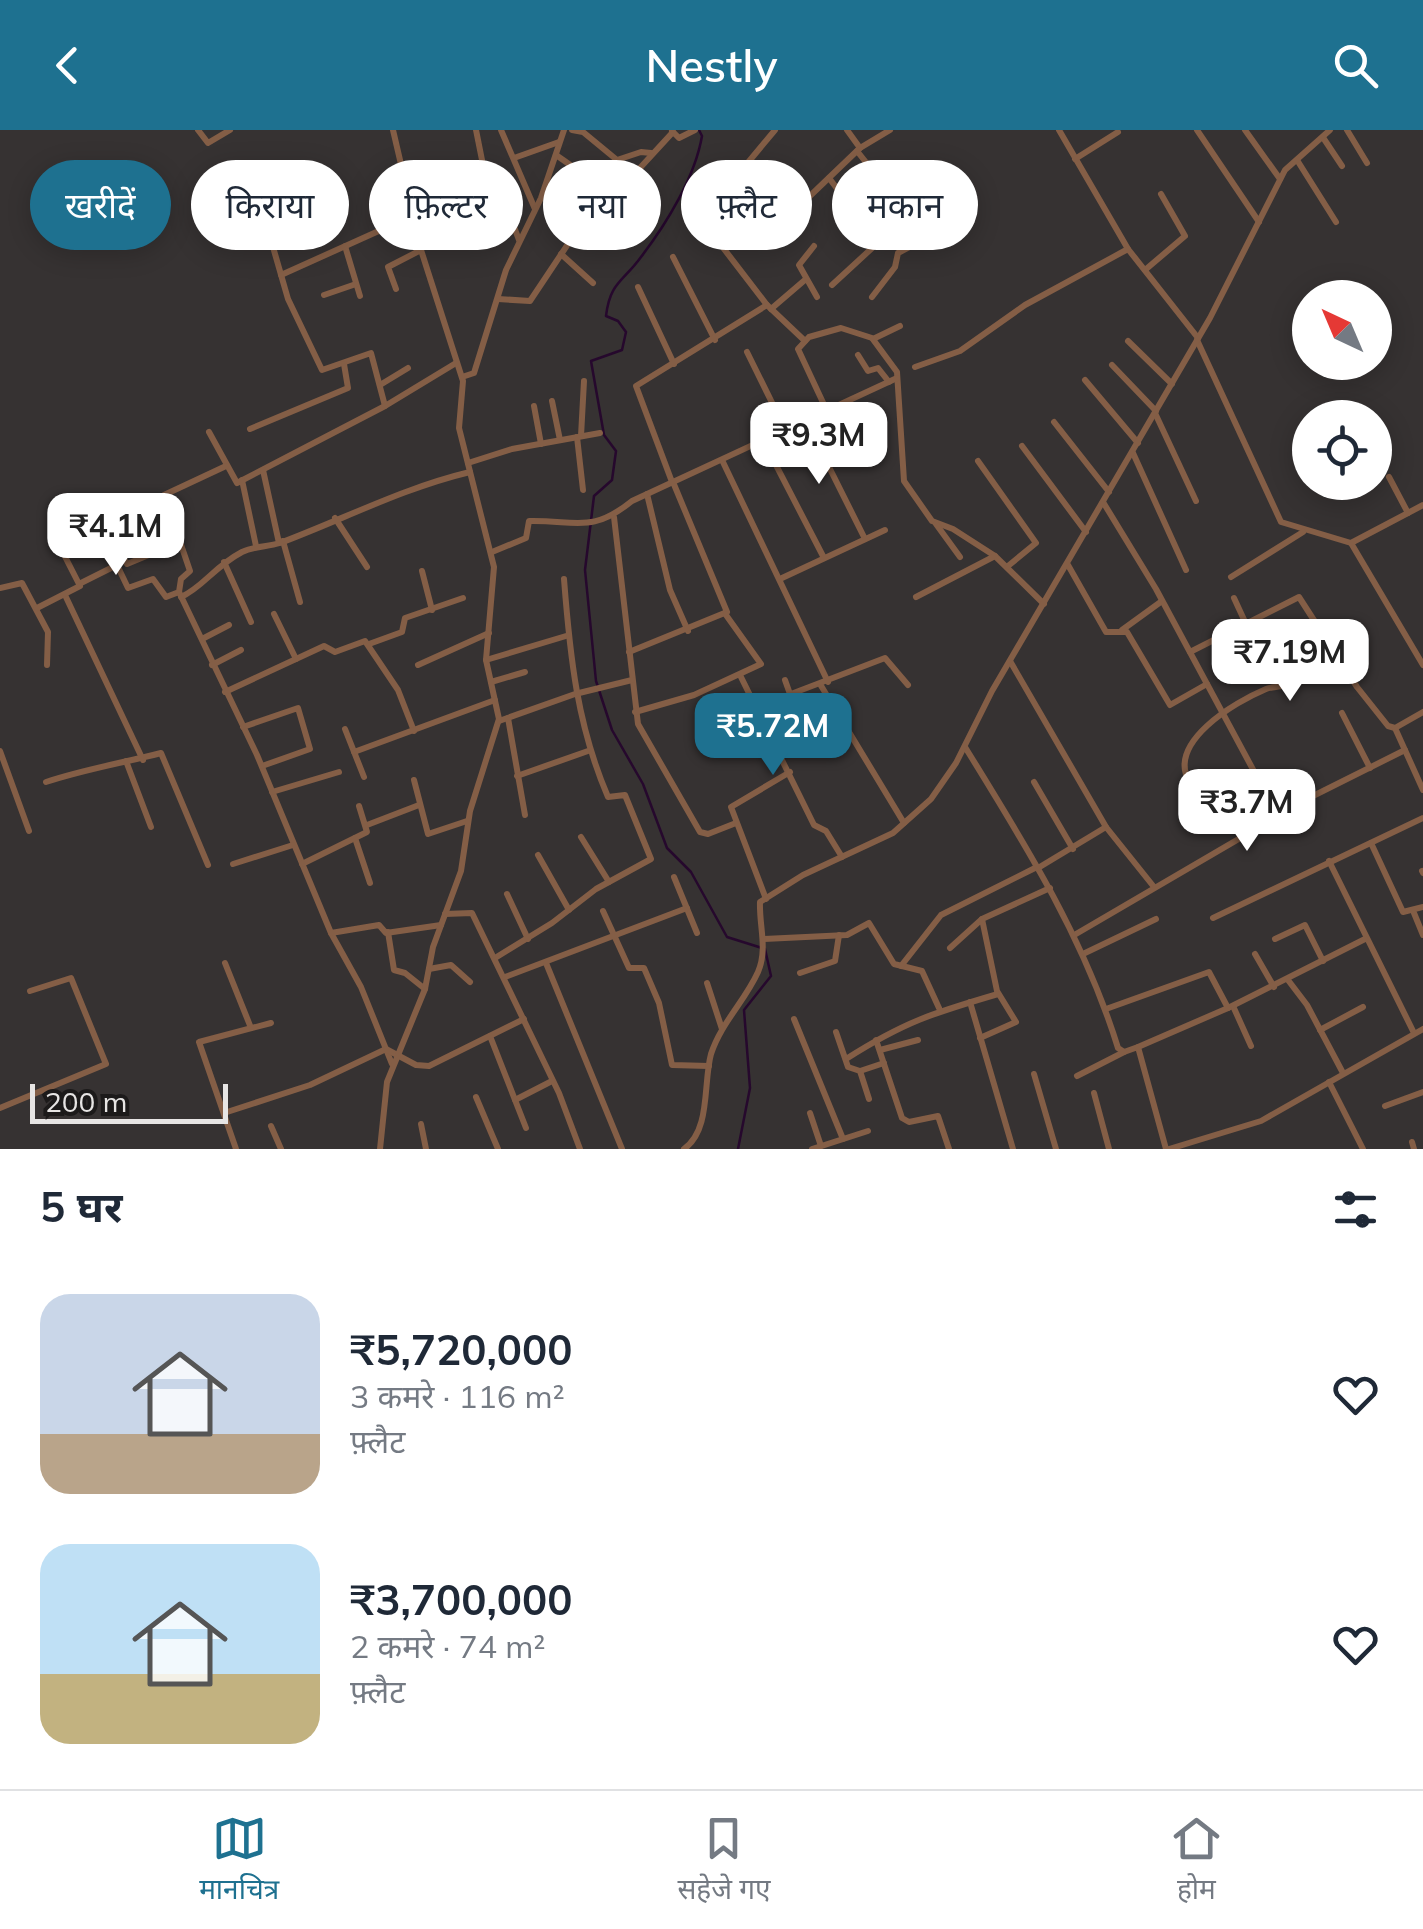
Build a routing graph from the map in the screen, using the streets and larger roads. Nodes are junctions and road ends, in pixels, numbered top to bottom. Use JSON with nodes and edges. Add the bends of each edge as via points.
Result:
{"nodes":[{"id":1,"x":198,"y":130,"type":"edge"},
{"id":2,"x":230,"y":130,"type":"edge"},
{"id":3,"x":393,"y":130,"type":"edge"},
{"id":4,"x":476,"y":130,"type":"edge"},
{"id":5,"x":501,"y":130,"type":"edge"},
{"id":6,"x":564,"y":130,"type":"edge"},
{"id":7,"x":572,"y":130,"type":"edge"},
{"id":8,"x":694,"y":130,"type":"edge"},
{"id":9,"x":775,"y":130,"type":"edge"},
{"id":10,"x":846,"y":130,"type":"edge"},
{"id":11,"x":890,"y":130,"type":"edge"},
{"id":12,"x":1059,"y":130,"type":"edge"},
{"id":13,"x":1197,"y":130,"type":"edge"},
{"id":14,"x":1244,"y":130,"type":"edge"},
{"id":15,"x":1330,"y":130,"type":"edge"},
{"id":16,"x":1348,"y":130,"type":"edge"},
{"id":17,"x":672,"y":131,"type":"edge"},
{"id":18,"x":1118,"y":132,"type":"edge"},
{"id":19,"x":1324,"y":139,"type":"junction"},
{"id":20,"x":560,"y":141,"type":"junction"},
{"id":21,"x":859,"y":149,"type":"junction"},
{"id":22,"x":653,"y":154,"type":"junction"},
{"id":23,"x":556,"y":155,"type":"junction"},
{"id":24,"x":514,"y":158,"type":"junction"},
{"id":25,"x":1076,"y":159,"type":"junction"},
{"id":26,"x":400,"y":160,"type":"edge"},
{"id":27,"x":482,"y":160,"type":"edge"},
{"id":28,"x":563,"y":160,"type":"edge"},
{"id":29,"x":867,"y":160,"type":"edge"},
{"id":30,"x":1297,"y":160,"type":"junction"},
{"id":31,"x":1367,"y":163,"type":"dead end"},
{"id":32,"x":1342,"y":166,"type":"dead end"},
{"id":33,"x":829,"y":178,"type":"junction"},
{"id":34,"x":1280,"y":179,"type":"junction"},
{"id":35,"x":832,"y":182,"type":"edge"},
{"id":36,"x":812,"y":194,"type":"edge"},
{"id":37,"x":1161,"y":194,"type":"dead end"},
{"id":38,"x":535,"y":209,"type":"junction"},
{"id":39,"x":1259,"y":222,"type":"junction"},
{"id":40,"x":1336,"y":222,"type":"dead end"},
{"id":41,"x":523,"y":235,"type":"edge"},
{"id":42,"x":814,"y":246,"type":"dead end"},
{"id":43,"x":1128,"y":249,"type":"junction"},
{"id":44,"x":274,"y":250,"type":"edge"},
{"id":45,"x":335,"y":250,"type":"edge"},
{"id":46,"x":345,"y":250,"type":"edge"},
{"id":47,"x":422,"y":250,"type":"joint"},
{"id":48,"x":517,"y":250,"type":"edge"},
{"id":49,"x":869,"y":250,"type":"edge"},
{"id":50,"x":904,"y":250,"type":"edge"},
{"id":51,"x":561,"y":254,"type":"junction"},
{"id":52,"x":673,"y":257,"type":"dead end"},
{"id":53,"x":1145,"y":270,"type":"junction"},
{"id":54,"x":281,"y":275,"type":"junction"},
{"id":55,"x":806,"y":279,"type":"junction"},
{"id":56,"x":593,"y":283,"type":"dead end"},
{"id":57,"x":356,"y":284,"type":"junction"},
{"id":58,"x":832,"y":285,"type":"dead end"},
{"id":59,"x":638,"y":288,"type":"dead end"},
{"id":60,"x":396,"y":289,"type":"dead end"},
{"id":61,"x":324,"y":295,"type":"dead end"},
{"id":62,"x":360,"y":296,"type":"dead end"},
{"id":63,"x":817,"y":297,"type":"dead end"},
{"id":64,"x":872,"y":297,"type":"dead end"},
{"id":65,"x":498,"y":298,"type":"junction"},
{"id":66,"x":769,"y":307,"type":"junction"},
{"id":67,"x":900,"y":326,"type":"dead end"},
{"id":68,"x":873,"y":339,"type":"junction"},
{"id":69,"x":1198,"y":339,"type":"junction"},
{"id":70,"x":715,"y":340,"type":"junction"},
{"id":71,"x":805,"y":341,"type":"junction"},
{"id":72,"x":1128,"y":341,"type":"dead end"},
{"id":73,"x":747,"y":352,"type":"dead end"},
{"id":74,"x":858,"y":355,"type":"dead end"},
{"id":75,"x":456,"y":363,"type":"junction"},
{"id":76,"x":344,"y":364,"type":"junction"},
{"id":77,"x":674,"y":364,"type":"junction"},
{"id":78,"x":1112,"y":365,"type":"dead end"},
{"id":79,"x":914,"y":367,"type":"dead end"},
{"id":80,"x":408,"y":368,"type":"dead end"},
{"id":81,"x":462,"y":377,"type":"junction"},
{"id":82,"x":898,"y":378,"type":"junction"},
{"id":83,"x":1085,"y":380,"type":"dead end"},
{"id":84,"x":584,"y":381,"type":"dead end"},
{"id":85,"x":889,"y":382,"type":"junction"},
{"id":86,"x":1172,"y":384,"type":"junction"},
{"id":87,"x":380,"y":385,"type":"junction"},
{"id":88,"x":552,"y":401,"type":"dead end"},
{"id":89,"x":385,"y":406,"type":"junction"},
{"id":90,"x":534,"y":406,"type":"dead end"},
{"id":91,"x":826,"y":409,"type":"junction"},
{"id":92,"x":1156,"y":412,"type":"junction"},
{"id":93,"x":805,"y":419,"type":"junction"},
{"id":94,"x":1054,"y":422,"type":"dead end"},
{"id":95,"x":250,"y":429,"type":"dead end"},
{"id":96,"x":785,"y":429,"type":"junction"},
{"id":97,"x":209,"y":432,"type":"dead end"},
{"id":98,"x":600,"y":432,"type":"dead end"},
{"id":99,"x":579,"y":436,"type":"junction"},
{"id":100,"x":560,"y":440,"type":"junction"},
{"id":101,"x":763,"y":440,"type":"junction"},
{"id":102,"x":1138,"y":443,"type":"junction"},
{"id":103,"x":541,"y":444,"type":"junction"},
{"id":104,"x":1022,"y":446,"type":"dead end"},
{"id":105,"x":1132,"y":452,"type":"junction"},
{"id":106,"x":722,"y":460,"type":"junction"},
{"id":107,"x":978,"y":461,"type":"dead end"},
{"id":108,"x":226,"y":466,"type":"junction"},
{"id":109,"x":469,"y":467,"type":"junction"},
{"id":110,"x":263,"y":470,"type":"junction"},
{"id":111,"x":242,"y":480,"type":"junction"},
{"id":112,"x":673,"y":482,"type":"junction"},
{"id":113,"x":1392,"y":483,"type":"edge"},
{"id":114,"x":583,"y":490,"type":"dead end"},
{"id":115,"x":1109,"y":493,"type":"junction"},
{"id":116,"x":647,"y":494,"type":"junction"},
{"id":117,"x":1196,"y":501,"type":"dead end"},
{"id":118,"x":1103,"y":502,"type":"junction"},
{"id":119,"x":92,"y":504,"type":"dead end"},
{"id":120,"x":1423,"y":505,"type":"edge"},
{"id":121,"x":1408,"y":512,"type":"junction"},
{"id":122,"x":614,"y":517,"type":"junction"},
{"id":123,"x":335,"y":518,"type":"junction"},
{"id":124,"x":936,"y":524,"type":"junction"},
{"id":125,"x":885,"y":530,"type":"dead end"},
{"id":126,"x":1304,"y":531,"type":"junction"},
{"id":127,"x":1086,"y":532,"type":"junction"},
{"id":128,"x":55,"y":536,"type":"dead end"},
{"id":129,"x":866,"y":539,"type":"junction"},
{"id":130,"x":180,"y":542,"type":"junction"},
{"id":131,"x":281,"y":542,"type":"junction"},
{"id":132,"x":1350,"y":543,"type":"junction"},
{"id":133,"x":256,"y":546,"type":"junction"},
{"id":134,"x":492,"y":552,"type":"junction"},
{"id":135,"x":995,"y":556,"type":"junction"},
{"id":136,"x":960,"y":557,"type":"dead end"},
{"id":137,"x":824,"y":558,"type":"junction"},
{"id":138,"x":224,"y":562,"type":"junction"},
{"id":139,"x":121,"y":564,"type":"junction"},
{"id":140,"x":1068,"y":564,"type":"junction"},
{"id":141,"x":1008,"y":566,"type":"junction"},
{"id":142,"x":367,"y":567,"type":"dead end"},
{"id":143,"x":1186,"y":570,"type":"dead end"},
{"id":144,"x":422,"y":571,"type":"dead end"},
{"id":145,"x":782,"y":578,"type":"junction"},
{"id":146,"x":1231,"y":578,"type":"dead end"},
{"id":147,"x":564,"y":579,"type":"dead end"},
{"id":148,"x":80,"y":584,"type":"junction"},
{"id":149,"x":0,"y":588,"type":"edge"},
{"id":150,"x":65,"y":595,"type":"junction"},
{"id":151,"x":180,"y":595,"type":"junction"},
{"id":152,"x":916,"y":597,"type":"dead end"},
{"id":153,"x":462,"y":598,"type":"dead end"},
{"id":154,"x":1234,"y":598,"type":"dead end"},
{"id":155,"x":300,"y":602,"type":"dead end"},
{"id":156,"x":1162,"y":602,"type":"junction"},
{"id":157,"x":1044,"y":604,"type":"junction"},
{"id":158,"x":36,"y":608,"type":"junction"},
{"id":159,"x":432,"y":610,"type":"junction"},
{"id":160,"x":274,"y":614,"type":"dead end"},
{"id":161,"x":726,"y":615,"type":"junction"},
{"id":162,"x":251,"y":622,"type":"dead end"},
{"id":163,"x":230,"y":624,"type":"dead end"},
{"id":164,"x":1246,"y":624,"type":"junction"},
{"id":165,"x":688,"y":631,"type":"junction"},
{"id":166,"x":1121,"y":631,"type":"junction"},
{"id":167,"x":489,"y":632,"type":"junction"},
{"id":168,"x":566,"y":636,"type":"junction"},
{"id":169,"x":204,"y":638,"type":"junction"},
{"id":170,"x":1327,"y":641,"type":"junction"},
{"id":171,"x":368,"y":644,"type":"junction"},
{"id":172,"x":241,"y":650,"type":"dead end"},
{"id":173,"x":629,"y":652,"type":"junction"},
{"id":174,"x":1190,"y":652,"type":"junction"},
{"id":175,"x":1337,"y":656,"type":"junction"},
{"id":176,"x":1297,"y":658,"type":"dead end"},
{"id":177,"x":296,"y":659,"type":"junction"},
{"id":178,"x":486,"y":660,"type":"junction"},
{"id":179,"x":1010,"y":661,"type":"junction"},
{"id":180,"x":47,"y":665,"type":"dead end"},
{"id":181,"x":212,"y":665,"type":"junction"},
{"id":182,"x":418,"y":665,"type":"dead end"},
{"id":183,"x":1423,"y":666,"type":"edge"},
{"id":184,"x":526,"y":672,"type":"dead end"},
{"id":185,"x":740,"y":675,"type":"junction"},
{"id":186,"x":632,"y":680,"type":"junction"},
{"id":187,"x":785,"y":680,"type":"dead end"},
{"id":188,"x":490,"y":682,"type":"junction"},
{"id":189,"x":824,"y":683,"type":"junction"},
{"id":190,"x":1207,"y":684,"type":"junction"},
{"id":191,"x":908,"y":685,"type":"dead end"},
{"id":192,"x":225,"y":692,"type":"junction"},
{"id":193,"x":576,"y":694,"type":"junction"},
{"id":194,"x":791,"y":694,"type":"junction"},
{"id":195,"x":495,"y":700,"type":"junction"},
{"id":196,"x":635,"y":712,"type":"junction"},
{"id":197,"x":1222,"y":712,"type":"junction"},
{"id":198,"x":1342,"y":712,"type":"dead end"},
{"id":199,"x":1423,"y":712,"type":"edge"},
{"id":200,"x":508,"y":718,"type":"junction"},
{"id":201,"x":498,"y":722,"type":"junction"},
{"id":202,"x":243,"y":727,"type":"junction"},
{"id":203,"x":1395,"y":728,"type":"junction"},
{"id":204,"x":345,"y":730,"type":"dead end"},
{"id":205,"x":414,"y":731,"type":"junction"},
{"id":206,"x":774,"y":740,"type":"junction"},
{"id":207,"x":964,"y":747,"type":"junction"},
{"id":208,"x":1405,"y":750,"type":"junction"},
{"id":209,"x":0,"y":751,"type":"edge"},
{"id":210,"x":588,"y":751,"type":"junction"},
{"id":211,"x":354,"y":752,"type":"junction"},
{"id":212,"x":143,"y":760,"type":"junction"},
{"id":213,"x":126,"y":761,"type":"junction"},
{"id":214,"x":262,"y":766,"type":"junction"},
{"id":215,"x":1370,"y":768,"type":"junction"},
{"id":216,"x":339,"y":772,"type":"dead end"},
{"id":217,"x":790,"y":772,"type":"junction"},
{"id":218,"x":517,"y":776,"type":"junction"},
{"id":219,"x":364,"y":777,"type":"dead end"},
{"id":220,"x":414,"y":780,"type":"dead end"},
{"id":221,"x":46,"y":782,"type":"dead end"},
{"id":222,"x":1034,"y":782,"type":"dead end"},
{"id":223,"x":1190,"y":783,"type":"dead end"},
{"id":224,"x":1423,"y":790,"type":"edge"},
{"id":225,"x":272,"y":792,"type":"junction"},
{"id":226,"x":420,"y":805,"type":"junction"},
{"id":227,"x":359,"y":806,"type":"dead end"},
{"id":228,"x":525,"y":816,"type":"dead end"},
{"id":229,"x":1278,"y":816,"type":"junction"},
{"id":230,"x":1423,"y":818,"type":"edge"},
{"id":231,"x":468,"y":821,"type":"junction"},
{"id":232,"x":736,"y":823,"type":"junction"},
{"id":233,"x":904,"y":824,"type":"junction"},
{"id":234,"x":367,"y":825,"type":"junction"},
{"id":235,"x":1106,"y":827,"type":"junction"},
{"id":236,"x":151,"y":828,"type":"dead end"},
{"id":237,"x":30,"y":830,"type":"dead end"},
{"id":238,"x":581,"y":837,"type":"dead end"},
{"id":239,"x":355,"y":838,"type":"junction"},
{"id":240,"x":1371,"y":843,"type":"junction"},
{"id":241,"x":294,"y":845,"type":"junction"},
{"id":242,"x":1073,"y":849,"type":"junction"},
{"id":243,"x":538,"y":855,"type":"dead end"},
{"id":244,"x":842,"y":857,"type":"junction"},
{"id":245,"x":1329,"y":861,"type":"junction"},
{"id":246,"x":232,"y":864,"type":"dead end"},
{"id":247,"x":302,"y":864,"type":"junction"},
{"id":248,"x":208,"y":865,"type":"dead end"},
{"id":249,"x":1037,"y":868,"type":"junction"},
{"id":250,"x":674,"y":876,"type":"dead end"},
{"id":251,"x":609,"y":882,"type":"junction"},
{"id":252,"x":370,"y":883,"type":"dead end"},
{"id":253,"x":1154,"y":887,"type":"junction"},
{"id":254,"x":1050,"y":888,"type":"junction"},
{"id":255,"x":507,"y":894,"type":"dead end"},
{"id":256,"x":766,"y":898,"type":"junction"},
{"id":257,"x":1423,"y":907,"type":"edge"},
{"id":258,"x":687,"y":908,"type":"junction"},
{"id":259,"x":568,"y":910,"type":"junction"},
{"id":260,"x":604,"y":911,"type":"dead end"},
{"id":261,"x":1414,"y":912,"type":"junction"},
{"id":262,"x":446,"y":914,"type":"junction"},
{"id":263,"x":1213,"y":918,"type":"dead end"},
{"id":264,"x":982,"y":919,"type":"junction"},
{"id":265,"x":1156,"y":919,"type":"dead end"},
{"id":266,"x":441,"y":925,"type":"junction"},
{"id":267,"x":388,"y":932,"type":"junction"},
{"id":268,"x":697,"y":933,"type":"dead end"},
{"id":269,"x":331,"y":934,"type":"junction"},
{"id":270,"x":1076,"y":934,"type":"junction"},
{"id":271,"x":1423,"y":935,"type":"edge"},
{"id":272,"x":614,"y":936,"type":"junction"},
{"id":273,"x":840,"y":936,"type":"junction"},
{"id":274,"x":528,"y":939,"type":"junction"},
{"id":275,"x":1366,"y":939,"type":"junction"},
{"id":276,"x":1275,"y":940,"type":"dead end"},
{"id":277,"x":764,"y":941,"type":"junction"},
{"id":278,"x":950,"y":948,"type":"dead end"},
{"id":279,"x":1084,"y":953,"type":"junction"},
{"id":280,"x":1255,"y":954,"type":"dead end"},
{"id":281,"x":495,"y":958,"type":"junction"},
{"id":282,"x":1324,"y":962,"type":"junction"},
{"id":283,"x":225,"y":963,"type":"dead end"},
{"id":284,"x":546,"y":963,"type":"junction"},
{"id":285,"x":900,"y":966,"type":"junction"},
{"id":286,"x":429,"y":969,"type":"junction"},
{"id":287,"x":800,"y":974,"type":"dead end"},
{"id":288,"x":505,"y":977,"type":"junction"},
{"id":289,"x":1288,"y":980,"type":"junction"},
{"id":290,"x":470,"y":982,"type":"dead end"},
{"id":291,"x":708,"y":983,"type":"dead end"},
{"id":292,"x":1274,"y":988,"type":"junction"},
{"id":293,"x":425,"y":990,"type":"junction"},
{"id":294,"x":30,"y":991,"type":"dead end"},
{"id":295,"x":998,"y":994,"type":"junction"},
{"id":296,"x":970,"y":1002,"type":"junction"},
{"id":297,"x":1230,"y":1007,"type":"junction"},
{"id":298,"x":1363,"y":1007,"type":"dead end"},
{"id":299,"x":939,"y":1008,"type":"junction"},
{"id":300,"x":1106,"y":1010,"type":"junction"},
{"id":301,"x":524,"y":1019,"type":"junction"},
{"id":302,"x":794,"y":1019,"type":"dead end"},
{"id":303,"x":271,"y":1023,"type":"dead end"},
{"id":304,"x":251,"y":1028,"type":"junction"},
{"id":305,"x":722,"y":1029,"type":"junction"},
{"id":306,"x":1423,"y":1029,"type":"edge"},
{"id":307,"x":1320,"y":1030,"type":"junction"},
{"id":308,"x":836,"y":1032,"type":"dead end"},
{"id":309,"x":1414,"y":1033,"type":"junction"},
{"id":310,"x":490,"y":1036,"type":"junction"},
{"id":311,"x":980,"y":1038,"type":"junction"},
{"id":312,"x":876,"y":1040,"type":"junction"},
{"id":313,"x":918,"y":1040,"type":"dead end"},
{"id":314,"x":1251,"y":1046,"type":"dead end"},
{"id":315,"x":1138,"y":1047,"type":"junction"},
{"id":316,"x":386,"y":1048,"type":"junction"},
{"id":317,"x":880,"y":1050,"type":"junction"},
{"id":318,"x":1124,"y":1052,"type":"junction"},
{"id":319,"x":398,"y":1054,"type":"junction"},
{"id":320,"x":846,"y":1059,"type":"junction"},
{"id":321,"x":884,"y":1063,"type":"junction"},
{"id":322,"x":392,"y":1066,"type":"junction"},
{"id":323,"x":710,"y":1066,"type":"junction"},
{"id":324,"x":860,"y":1072,"type":"junction"},
{"id":325,"x":1342,"y":1073,"type":"junction"},
{"id":326,"x":1034,"y":1074,"type":"dead end"},
{"id":327,"x":1076,"y":1076,"type":"dead end"},
{"id":328,"x":552,"y":1081,"type":"junction"},
{"id":329,"x":1329,"y":1082,"type":"junction"},
{"id":330,"x":1423,"y":1092,"type":"edge"},
{"id":331,"x":1094,"y":1093,"type":"dead end"},
{"id":332,"x":476,"y":1097,"type":"dead end"},
{"id":333,"x":869,"y":1099,"type":"dead end"},
{"id":334,"x":516,"y":1100,"type":"junction"},
{"id":335,"x":1385,"y":1106,"type":"dead end"},
{"id":336,"x":0,"y":1108,"type":"edge"},
{"id":337,"x":224,"y":1113,"type":"junction"},
{"id":338,"x":810,"y":1113,"type":"dead end"},
{"id":339,"x":421,"y":1124,"type":"dead end"},
{"id":340,"x":271,"y":1126,"type":"dead end"},
{"id":341,"x":526,"y":1128,"type":"dead end"},
{"id":342,"x":697,"y":1130,"type":"junction"},
{"id":343,"x":868,"y":1131,"type":"dead end"},
{"id":344,"x":843,"y":1139,"type":"junction"},
{"id":345,"x":816,"y":1148,"type":"edge"},
{"id":346,"x":236,"y":1149,"type":"edge"},
{"id":347,"x":282,"y":1149,"type":"edge"},
{"id":348,"x":380,"y":1149,"type":"edge"},
{"id":349,"x":426,"y":1149,"type":"edge"},
{"id":350,"x":498,"y":1149,"type":"edge"},
{"id":351,"x":580,"y":1149,"type":"edge"},
{"id":352,"x":622,"y":1149,"type":"edge"},
{"id":353,"x":684,"y":1149,"type":"edge"},
{"id":354,"x":700,"y":1149,"type":"edge"},
{"id":355,"x":949,"y":1149,"type":"edge"},
{"id":356,"x":1012,"y":1149,"type":"edge"},
{"id":357,"x":1056,"y":1149,"type":"edge"},
{"id":358,"x":1109,"y":1149,"type":"edge"},
{"id":359,"x":1167,"y":1149,"type":"edge"},
{"id":360,"x":1363,"y":1149,"type":"edge"}],
"edges":[{"from":1,"to":2,"type":"street","via":[[206,142]]},
{"from":3,"to":26,"type":"street"},
{"from":4,"to":27,"type":"street"},
{"from":5,"to":24,"type":"street"},
{"from":6,"to":20,"type":"street"},
{"from":7,"to":22,"type":"street","via":[[617,160]]},
{"from":8,"to":17,"type":"street","via":[[679,138]]},
{"from":9,"to":66,"type":"street","via":[[701,216]]},
{"from":10,"to":21,"type":"street"},
{"from":11,"to":21,"type":"street"},
{"from":12,"to":25,"type":"street"},
{"from":13,"to":39,"type":"street"},
{"from":14,"to":34,"type":"street"},
{"from":15,"to":19,"type":"street"},
{"from":16,"to":31,"type":"street"},
{"from":17,"to":22,"type":"street"},
{"from":18,"to":25,"type":"street"},
{"from":19,"to":30,"type":"street"},
{"from":19,"to":32,"type":"street"},
{"from":20,"to":23,"type":"street"},
{"from":20,"to":24,"type":"street"},
{"from":21,"to":29,"type":"street"},
{"from":21,"to":33,"type":"street"},
{"from":22,"to":51,"type":"street","via":[[597,226],[582,222]]},
{"from":23,"to":28,"type":"street"},
{"from":23,"to":38,"type":"street"},
{"from":24,"to":38,"type":"street"},
{"from":25,"to":43,"type":"street"},
{"from":30,"to":34,"type":"street"},
{"from":30,"to":40,"type":"street"},
{"from":33,"to":35,"type":"street"},
{"from":33,"to":36,"type":"street"},
{"from":34,"to":39,"type":"street"},
{"from":37,"to":53,"type":"street","via":[[1185,236]]},
{"from":38,"to":41,"type":"street"},
{"from":39,"to":69,"type":"street"},
{"from":42,"to":55,"type":"street","via":[[799,265]]},
{"from":43,"to":53,"type":"street"},
{"from":43,"to":79,"type":"street","via":[[1024,306],[960,351]]},
{"from":44,"to":54,"type":"street"},
{"from":45,"to":54,"type":"street"},
{"from":46,"to":57,"type":"street"},
{"from":47,"to":60,"type":"street","via":[[388,267]]},
{"from":47,"to":75,"type":"street"},
{"from":48,"to":65,"type":"street"},
{"from":49,"to":58,"type":"street"},
{"from":50,"to":64,"type":"street"},
{"from":51,"to":56,"type":"street"},
{"from":51,"to":65,"type":"street","via":[[527,303]]},
{"from":52,"to":70,"type":"street"},
{"from":53,"to":69,"type":"street"},
{"from":54,"to":76,"type":"street","via":[[322,370]]},
{"from":55,"to":63,"type":"street"},
{"from":55,"to":66,"type":"street"},
{"from":57,"to":61,"type":"street"},
{"from":57,"to":62,"type":"street"},
{"from":59,"to":77,"type":"street"},
{"from":65,"to":81,"type":"street","via":[[474,373]]},
{"from":66,"to":70,"type":"street"},
{"from":66,"to":71,"type":"street"},
{"from":67,"to":68,"type":"street"},
{"from":68,"to":71,"type":"street","via":[[846,328]]},
{"from":68,"to":82,"type":"street"},
{"from":69,"to":86,"type":"street"},
{"from":69,"to":126,"type":"street","via":[[1278,518]]},
{"from":70,"to":77,"type":"street"},
{"from":71,"to":91,"type":"street","via":[[797,352]]},
{"from":72,"to":86,"type":"street"},
{"from":73,"to":96,"type":"street"},
{"from":74,"to":85,"type":"street","via":[[868,371],[879,369]]},
{"from":75,"to":81,"type":"street"},
{"from":75,"to":89,"type":"street"},
{"from":76,"to":87,"type":"street","via":[[370,353]]},
{"from":76,"to":95,"type":"street","via":[[348,388]]},
{"from":77,"to":112,"type":"street","via":[[636,388]]},
{"from":78,"to":92,"type":"street"},
{"from":80,"to":87,"type":"street"},
{"from":81,"to":109,"type":"street","via":[[458,420]]},
{"from":82,"to":85,"type":"street"},
{"from":82,"to":124,"type":"street","via":[[901,473]]},
{"from":83,"to":102,"type":"street"},
{"from":84,"to":99,"type":"street"},
{"from":85,"to":91,"type":"street"},
{"from":86,"to":92,"type":"street"},
{"from":87,"to":89,"type":"street"},
{"from":88,"to":100,"type":"street"},
{"from":89,"to":110,"type":"street"},
{"from":90,"to":103,"type":"street"},
{"from":91,"to":93,"type":"street"},
{"from":92,"to":102,"type":"street"},
{"from":92,"to":117,"type":"street"},
{"from":93,"to":96,"type":"street"},
{"from":93,"to":129,"type":"street"},
{"from":94,"to":115,"type":"street"},
{"from":96,"to":101,"type":"street"},
{"from":97,"to":108,"type":"street"},
{"from":98,"to":99,"type":"street"},
{"from":99,"to":100,"type":"street"},
{"from":99,"to":114,"type":"street"},
{"from":100,"to":103,"type":"street"},
{"from":101,"to":106,"type":"street"},
{"from":101,"to":137,"type":"street"},
{"from":102,"to":105,"type":"street"},
{"from":103,"to":109,"type":"street"},
{"from":104,"to":127,"type":"street"},
{"from":105,"to":115,"type":"street"},
{"from":105,"to":143,"type":"street"},
{"from":106,"to":112,"type":"street"},
{"from":106,"to":145,"type":"street"},
{"from":107,"to":141,"type":"street","via":[[1036,543]]},
{"from":108,"to":111,"type":"street","via":[[234,483]]},
{"from":108,"to":130,"type":"street","via":[[164,495]]},
{"from":109,"to":123,"type":"street"},
{"from":109,"to":134,"type":"street"},
{"from":110,"to":111,"type":"street"},
{"from":110,"to":131,"type":"street"},
{"from":111,"to":133,"type":"street"},
{"from":112,"to":116,"type":"street"},
{"from":112,"to":161,"type":"street"},
{"from":113,"to":121,"type":"street"},
{"from":115,"to":118,"type":"street"},
{"from":116,"to":122,"type":"street"},
{"from":116,"to":165,"type":"street","via":[[670,590]]},
{"from":118,"to":127,"type":"street"},
{"from":118,"to":156,"type":"street"},
{"from":119,"to":139,"type":"street"},
{"from":120,"to":121,"type":"street"},
{"from":121,"to":132,"type":"street"},
{"from":122,"to":134,"type":"street","via":[[530,521],[526,538]]},
{"from":122,"to":173,"type":"street"},
{"from":123,"to":131,"type":"street"},
{"from":123,"to":142,"type":"street"},
{"from":124,"to":135,"type":"street"},
{"from":124,"to":136,"type":"street"},
{"from":125,"to":129,"type":"street"},
{"from":126,"to":132,"type":"street"},
{"from":126,"to":146,"type":"street"},
{"from":127,"to":140,"type":"street"},
{"from":128,"to":148,"type":"street"},
{"from":129,"to":137,"type":"street"},
{"from":130,"to":139,"type":"street"},
{"from":130,"to":151,"type":"street","via":[[190,572],[181,579]]},
{"from":131,"to":133,"type":"street"},
{"from":131,"to":155,"type":"street"},
{"from":132,"to":183,"type":"street"},
{"from":133,"to":138,"type":"street"},
{"from":134,"to":167,"type":"street"},
{"from":135,"to":141,"type":"street"},
{"from":135,"to":152,"type":"street"},
{"from":137,"to":145,"type":"street"},
{"from":138,"to":151,"type":"street","via":[[195,591]]},
{"from":138,"to":162,"type":"street"},
{"from":139,"to":148,"type":"street"},
{"from":139,"to":151,"type":"street","via":[[128,588],[152,579],[166,596]]},
{"from":140,"to":157,"type":"street"},
{"from":140,"to":166,"type":"street","via":[[1106,632]]},
{"from":141,"to":157,"type":"street"},
{"from":144,"to":159,"type":"street"},
{"from":145,"to":189,"type":"street"},
{"from":147,"to":168,"type":"street"},
{"from":148,"to":150,"type":"street"},
{"from":149,"to":158,"type":"street","via":[[21,582]]},
{"from":150,"to":158,"type":"street"},
{"from":150,"to":212,"type":"street"},
{"from":151,"to":169,"type":"street"},
{"from":153,"to":159,"type":"street"},
{"from":154,"to":164,"type":"street"},
{"from":156,"to":166,"type":"street"},
{"from":156,"to":174,"type":"street"},
{"from":157,"to":179,"type":"street"},
{"from":158,"to":180,"type":"street","via":[[48,632]]},
{"from":159,"to":171,"type":"street","via":[[405,618],[402,632]]},
{"from":160,"to":177,"type":"street"},
{"from":161,"to":165,"type":"street"},
{"from":161,"to":185,"type":"street","via":[[762,661]]},
{"from":163,"to":169,"type":"street"},
{"from":164,"to":170,"type":"street","via":[[1300,596]]},
{"from":164,"to":174,"type":"street"},
{"from":165,"to":173,"type":"street"},
{"from":166,"to":190,"type":"street","via":[[1170,706]]},
{"from":167,"to":178,"type":"street"},
{"from":167,"to":182,"type":"street"},
{"from":168,"to":178,"type":"street"},
{"from":168,"to":193,"type":"street"},
{"from":169,"to":181,"type":"street"},
{"from":170,"to":175,"type":"street"},
{"from":170,"to":176,"type":"street"},
{"from":171,"to":177,"type":"street","via":[[333,652],[324,646]]},
{"from":171,"to":205,"type":"street","via":[[398,690]]},
{"from":172,"to":181,"type":"street"},
{"from":173,"to":186,"type":"street"},
{"from":174,"to":190,"type":"street"},
{"from":175,"to":197,"type":"street"},
{"from":175,"to":203,"type":"street"},
{"from":177,"to":192,"type":"street"},
{"from":178,"to":188,"type":"street"},
{"from":179,"to":207,"type":"street"},
{"from":179,"to":235,"type":"street"},
{"from":181,"to":192,"type":"street"},
{"from":184,"to":188,"type":"street"},
{"from":185,"to":196,"type":"street"},
{"from":185,"to":206,"type":"street"},
{"from":186,"to":193,"type":"street"},
{"from":186,"to":196,"type":"street"},
{"from":187,"to":194,"type":"street"},
{"from":188,"to":195,"type":"street"},
{"from":189,"to":191,"type":"street","via":[[888,658]]},
{"from":189,"to":194,"type":"street"},
{"from":189,"to":233,"type":"street"},
{"from":190,"to":197,"type":"street"},
{"from":192,"to":202,"type":"street"},
{"from":193,"to":200,"type":"street"},
{"from":193,"to":210,"type":"street"},
{"from":194,"to":206,"type":"street","via":[[801,725]]},
{"from":195,"to":201,"type":"street"},
{"from":195,"to":205,"type":"street"},
{"from":196,"to":232,"type":"street","via":[[642,736],[700,832]]},
{"from":197,"to":223,"type":"street","via":[[1184,760]]},
{"from":197,"to":229,"type":"street"},
{"from":198,"to":215,"type":"street"},
{"from":199,"to":203,"type":"street"},
{"from":200,"to":201,"type":"street"},
{"from":200,"to":218,"type":"street"},
{"from":201,"to":231,"type":"street"},
{"from":202,"to":214,"type":"street"},
{"from":202,"to":214,"type":"street","via":[[298,708],[310,749]]},
{"from":203,"to":208,"type":"street"},
{"from":204,"to":211,"type":"street"},
{"from":205,"to":211,"type":"street"},
{"from":206,"to":217,"type":"street"},
{"from":207,"to":233,"type":"street","via":[[931,800]]},
{"from":207,"to":249,"type":"street"},
{"from":208,"to":215,"type":"street"},
{"from":208,"to":224,"type":"street"},
{"from":209,"to":237,"type":"street"},
{"from":210,"to":218,"type":"street"},
{"from":210,"to":251,"type":"street","via":[[608,797],[624,795],[651,856]]},
{"from":211,"to":219,"type":"street"},
{"from":212,"to":213,"type":"street"},
{"from":212,"to":248,"type":"street","via":[[165,756]]},
{"from":213,"to":221,"type":"street"},
{"from":213,"to":236,"type":"street"},
{"from":214,"to":225,"type":"street"},
{"from":215,"to":229,"type":"street"},
{"from":216,"to":225,"type":"street"},
{"from":217,"to":232,"type":"street","via":[[733,804]]},
{"from":217,"to":244,"type":"street","via":[[814,825],[826,830]]},
{"from":218,"to":228,"type":"street"},
{"from":220,"to":226,"type":"street"},
{"from":222,"to":242,"type":"street"},
{"from":225,"to":241,"type":"street"},
{"from":226,"to":231,"type":"street","via":[[428,834]]},
{"from":226,"to":234,"type":"street"},
{"from":227,"to":234,"type":"street"},
{"from":229,"to":253,"type":"street"},
{"from":230,"to":240,"type":"street"},
{"from":231,"to":262,"type":"street"},
{"from":232,"to":256,"type":"street"},
{"from":233,"to":244,"type":"street"},
{"from":234,"to":239,"type":"street"},
{"from":235,"to":242,"type":"street"},
{"from":235,"to":253,"type":"street"},
{"from":238,"to":251,"type":"street"},
{"from":239,"to":247,"type":"street"},
{"from":239,"to":252,"type":"street"},
{"from":240,"to":245,"type":"street"},
{"from":240,"to":261,"type":"street","via":[[1403,912]]},
{"from":241,"to":246,"type":"street"},
{"from":241,"to":247,"type":"street"},
{"from":242,"to":249,"type":"street"},
{"from":243,"to":259,"type":"street"},
{"from":244,"to":256,"type":"street"},
{"from":245,"to":263,"type":"street"},
{"from":245,"to":275,"type":"street"},
{"from":247,"to":269,"type":"street"},
{"from":249,"to":254,"type":"street"},
{"from":249,"to":285,"type":"street","via":[[940,915]]},
{"from":250,"to":258,"type":"street"},
{"from":251,"to":259,"type":"street"},
{"from":253,"to":270,"type":"street"},
{"from":254,"to":264,"type":"street"},
{"from":254,"to":270,"type":"street"},
{"from":255,"to":274,"type":"street"},
{"from":256,"to":277,"type":"street","via":[[760,902]]},
{"from":257,"to":261,"type":"street"},
{"from":258,"to":268,"type":"street"},
{"from":258,"to":272,"type":"street"},
{"from":259,"to":274,"type":"street"},
{"from":260,"to":272,"type":"street"},
{"from":261,"to":271,"type":"street"},
{"from":262,"to":266,"type":"street"},
{"from":262,"to":281,"type":"street","via":[[470,911]]},
{"from":264,"to":278,"type":"street"},
{"from":264,"to":295,"type":"street"},
{"from":265,"to":279,"type":"street"},
{"from":266,"to":267,"type":"street"},
{"from":266,"to":286,"type":"street"},
{"from":267,"to":269,"type":"street","via":[[379,925]]},
{"from":267,"to":293,"type":"street","via":[[394,970]]},
{"from":269,"to":316,"type":"street"},
{"from":270,"to":279,"type":"street"},
{"from":272,"to":284,"type":"street"},
{"from":272,"to":323,"type":"street","via":[[628,968],[643,967],[651,984],[672,1065]]},
{"from":273,"to":277,"type":"street"},
{"from":273,"to":285,"type":"street","via":[[869,923]]},
{"from":273,"to":287,"type":"street","via":[[835,960]]},
{"from":274,"to":281,"type":"street"},
{"from":275,"to":282,"type":"street"},
{"from":275,"to":309,"type":"street"},
{"from":276,"to":282,"type":"street","via":[[1305,925]]},
{"from":277,"to":305,"type":"street","via":[[758,972]]},
{"from":279,"to":300,"type":"street"},
{"from":280,"to":292,"type":"street"},
{"from":281,"to":288,"type":"street"},
{"from":282,"to":289,"type":"street"},
{"from":283,"to":304,"type":"street"},
{"from":284,"to":288,"type":"street"},
{"from":284,"to":352,"type":"street"},
{"from":285,"to":299,"type":"street","via":[[922,970]]},
{"from":286,"to":290,"type":"street","via":[[451,965]]},
{"from":286,"to":293,"type":"street"},
{"from":288,"to":301,"type":"street"},
{"from":289,"to":292,"type":"street"},
{"from":289,"to":307,"type":"street"},
{"from":291,"to":305,"type":"street"},
{"from":292,"to":297,"type":"street"},
{"from":293,"to":319,"type":"street"},
{"from":294,"to":336,"type":"street","via":[[71,978],[106,1064]]},
{"from":295,"to":296,"type":"street"},
{"from":295,"to":311,"type":"street","via":[[1016,1024]]},
{"from":296,"to":299,"type":"street"},
{"from":296,"to":311,"type":"street"},
{"from":297,"to":300,"type":"street","via":[[1206,971]]},
{"from":297,"to":314,"type":"street"},
{"from":297,"to":315,"type":"street"},
{"from":298,"to":307,"type":"street"},
{"from":299,"to":312,"type":"street"},
{"from":300,"to":318,"type":"street"},
{"from":301,"to":310,"type":"street"},
{"from":301,"to":328,"type":"street"},
{"from":302,"to":344,"type":"street"},
{"from":303,"to":304,"type":"street"},
{"from":304,"to":337,"type":"street","via":[[199,1042]]},
{"from":305,"to":323,"type":"street"},
{"from":306,"to":309,"type":"street"},
{"from":307,"to":325,"type":"street"},
{"from":308,"to":320,"type":"street"},
{"from":309,"to":325,"type":"street"},
{"from":310,"to":319,"type":"street","via":[[429,1066]]},
{"from":310,"to":334,"type":"street"},
{"from":311,"to":356,"type":"street"},
{"from":312,"to":317,"type":"street"},
{"from":312,"to":320,"type":"street"},
{"from":313,"to":317,"type":"street"},
{"from":315,"to":318,"type":"street"},
{"from":315,"to":359,"type":"street"},
{"from":316,"to":319,"type":"street"},
{"from":316,"to":322,"type":"street"},
{"from":316,"to":337,"type":"street","via":[[310,1086]]},
{"from":317,"to":321,"type":"street"},
{"from":318,"to":327,"type":"street"},
{"from":319,"to":322,"type":"street"},
{"from":320,"to":324,"type":"street"},
{"from":321,"to":324,"type":"street"},
{"from":321,"to":355,"type":"street","via":[[904,1122],[938,1116]]},
{"from":322,"to":348,"type":"street"},
{"from":323,"to":342,"type":"street"},
{"from":324,"to":333,"type":"street"},
{"from":325,"to":329,"type":"street"},
{"from":326,"to":357,"type":"street"},
{"from":328,"to":334,"type":"street"},
{"from":328,"to":351,"type":"street"},
{"from":329,"to":359,"type":"street","via":[[1261,1121]]},
{"from":329,"to":360,"type":"street"},
{"from":330,"to":335,"type":"street"},
{"from":331,"to":358,"type":"street"},
{"from":332,"to":350,"type":"street"},
{"from":334,"to":341,"type":"street"},
{"from":337,"to":346,"type":"street"},
{"from":338,"to":345,"type":"street"},
{"from":339,"to":349,"type":"street"},
{"from":340,"to":347,"type":"street"},
{"from":342,"to":353,"type":"street"},
{"from":342,"to":354,"type":"street"},
{"from":343,"to":344,"type":"street"},
{"from":344,"to":345,"type":"street"}]}
